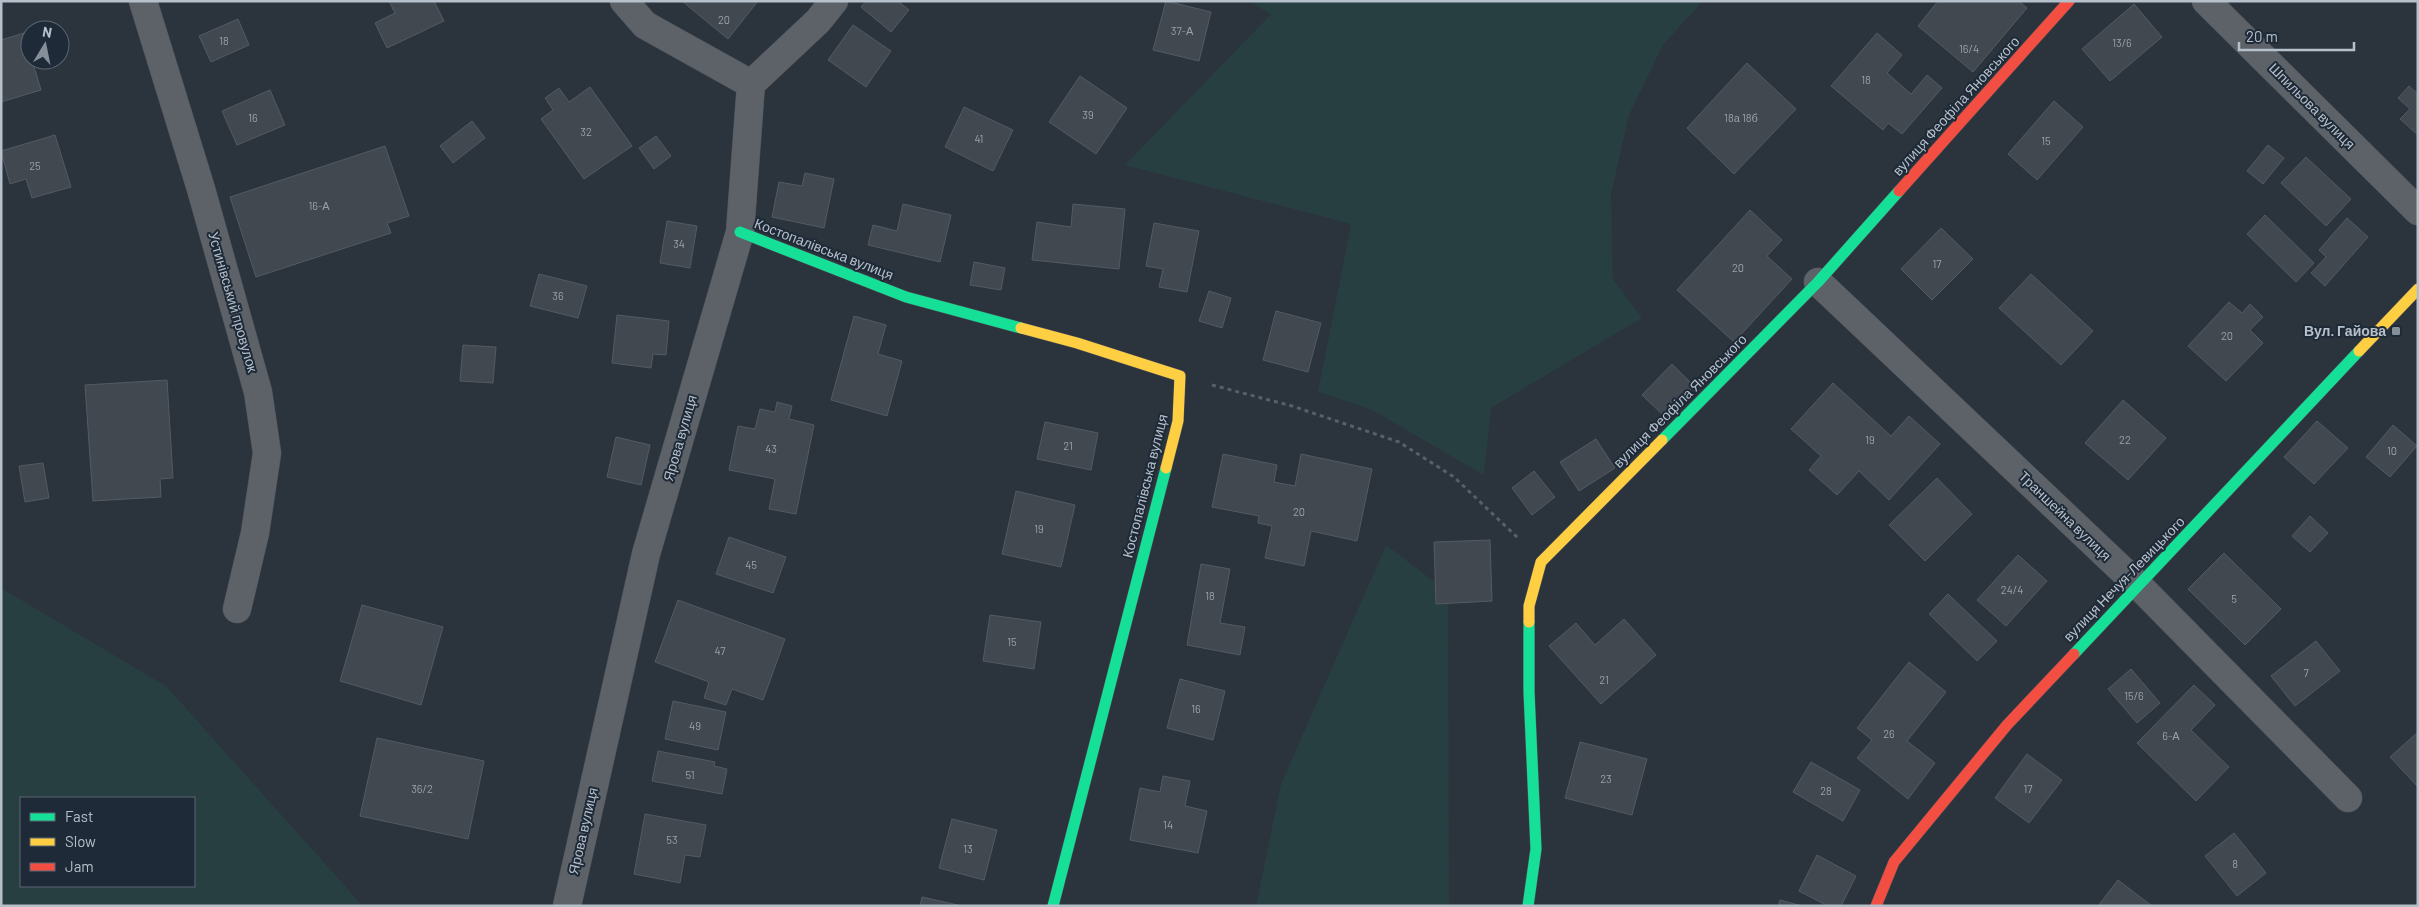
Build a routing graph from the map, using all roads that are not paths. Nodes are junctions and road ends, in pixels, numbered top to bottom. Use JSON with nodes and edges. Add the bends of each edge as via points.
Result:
{"nodes":[{"id":1,"x":143,"y":1,"type":"edge"},
{"id":2,"x":624,"y":1,"type":"edge"},
{"id":3,"x":834,"y":1,"type":"edge"},
{"id":4,"x":2069,"y":1,"type":"edge"},
{"id":5,"x":2206,"y":1,"type":"edge"},
{"id":6,"x":751,"y":84,"type":"junction"},
{"id":7,"x":2418,"y":211,"type":"edge"},
{"id":8,"x":740,"y":232,"type":"junction"},
{"id":9,"x":1818,"y":282,"type":"junction"},
{"id":10,"x":2418,"y":289,"type":"edge"},
{"id":11,"x":2138,"y":585,"type":"junction"},
{"id":12,"x":237,"y":609,"type":"dead end"},
{"id":13,"x":2348,"y":798,"type":"dead end"},
{"id":14,"x":567,"y":906,"type":"edge"},
{"id":15,"x":1053,"y":906,"type":"edge"},
{"id":16,"x":1528,"y":906,"type":"edge"},
{"id":17,"x":1876,"y":906,"type":"edge"}],
"edges":[{"from":1,"to":12,"type":"street","name":"Устинівський провулок","via":[[258,392],[267,453],[255,532]]},
{"from":2,"to":6,"type":"street","via":[[645,25]]},
{"from":3,"to":6,"type":"street","via":[[818,21]]},
{"from":4,"to":9,"type":"street","name":"вулиця Феофіла Яновського"},
{"from":5,"to":7,"type":"street","name":"Шпильова вулиця"},
{"from":6,"to":8,"type":"street","name":"Ярова вулиця"},
{"from":8,"to":14,"type":"street","name":"Ярова вулиця","via":[[646,554]]},
{"from":8,"to":15,"type":"street","name":"Костопалівська вулиця","via":[[906,297],[1077,343],[1180,376],[1178,421]]},
{"from":9,"to":11,"type":"street","name":"Траншейна вулиця"},
{"from":9,"to":16,"type":"street","name":"вулиця Феофіла Яновського","via":[[1541,562],[1529,606],[1536,850]]},
{"from":10,"to":11,"type":"street","name":"вулиця Нечуя-Левицького"},
{"from":11,"to":13,"type":"street","name":"Траншейна вулиця"},
{"from":11,"to":17,"type":"street","name":"вулиця Нечуя-Левицького","via":[[2007,725],[1894,862]]}]}
